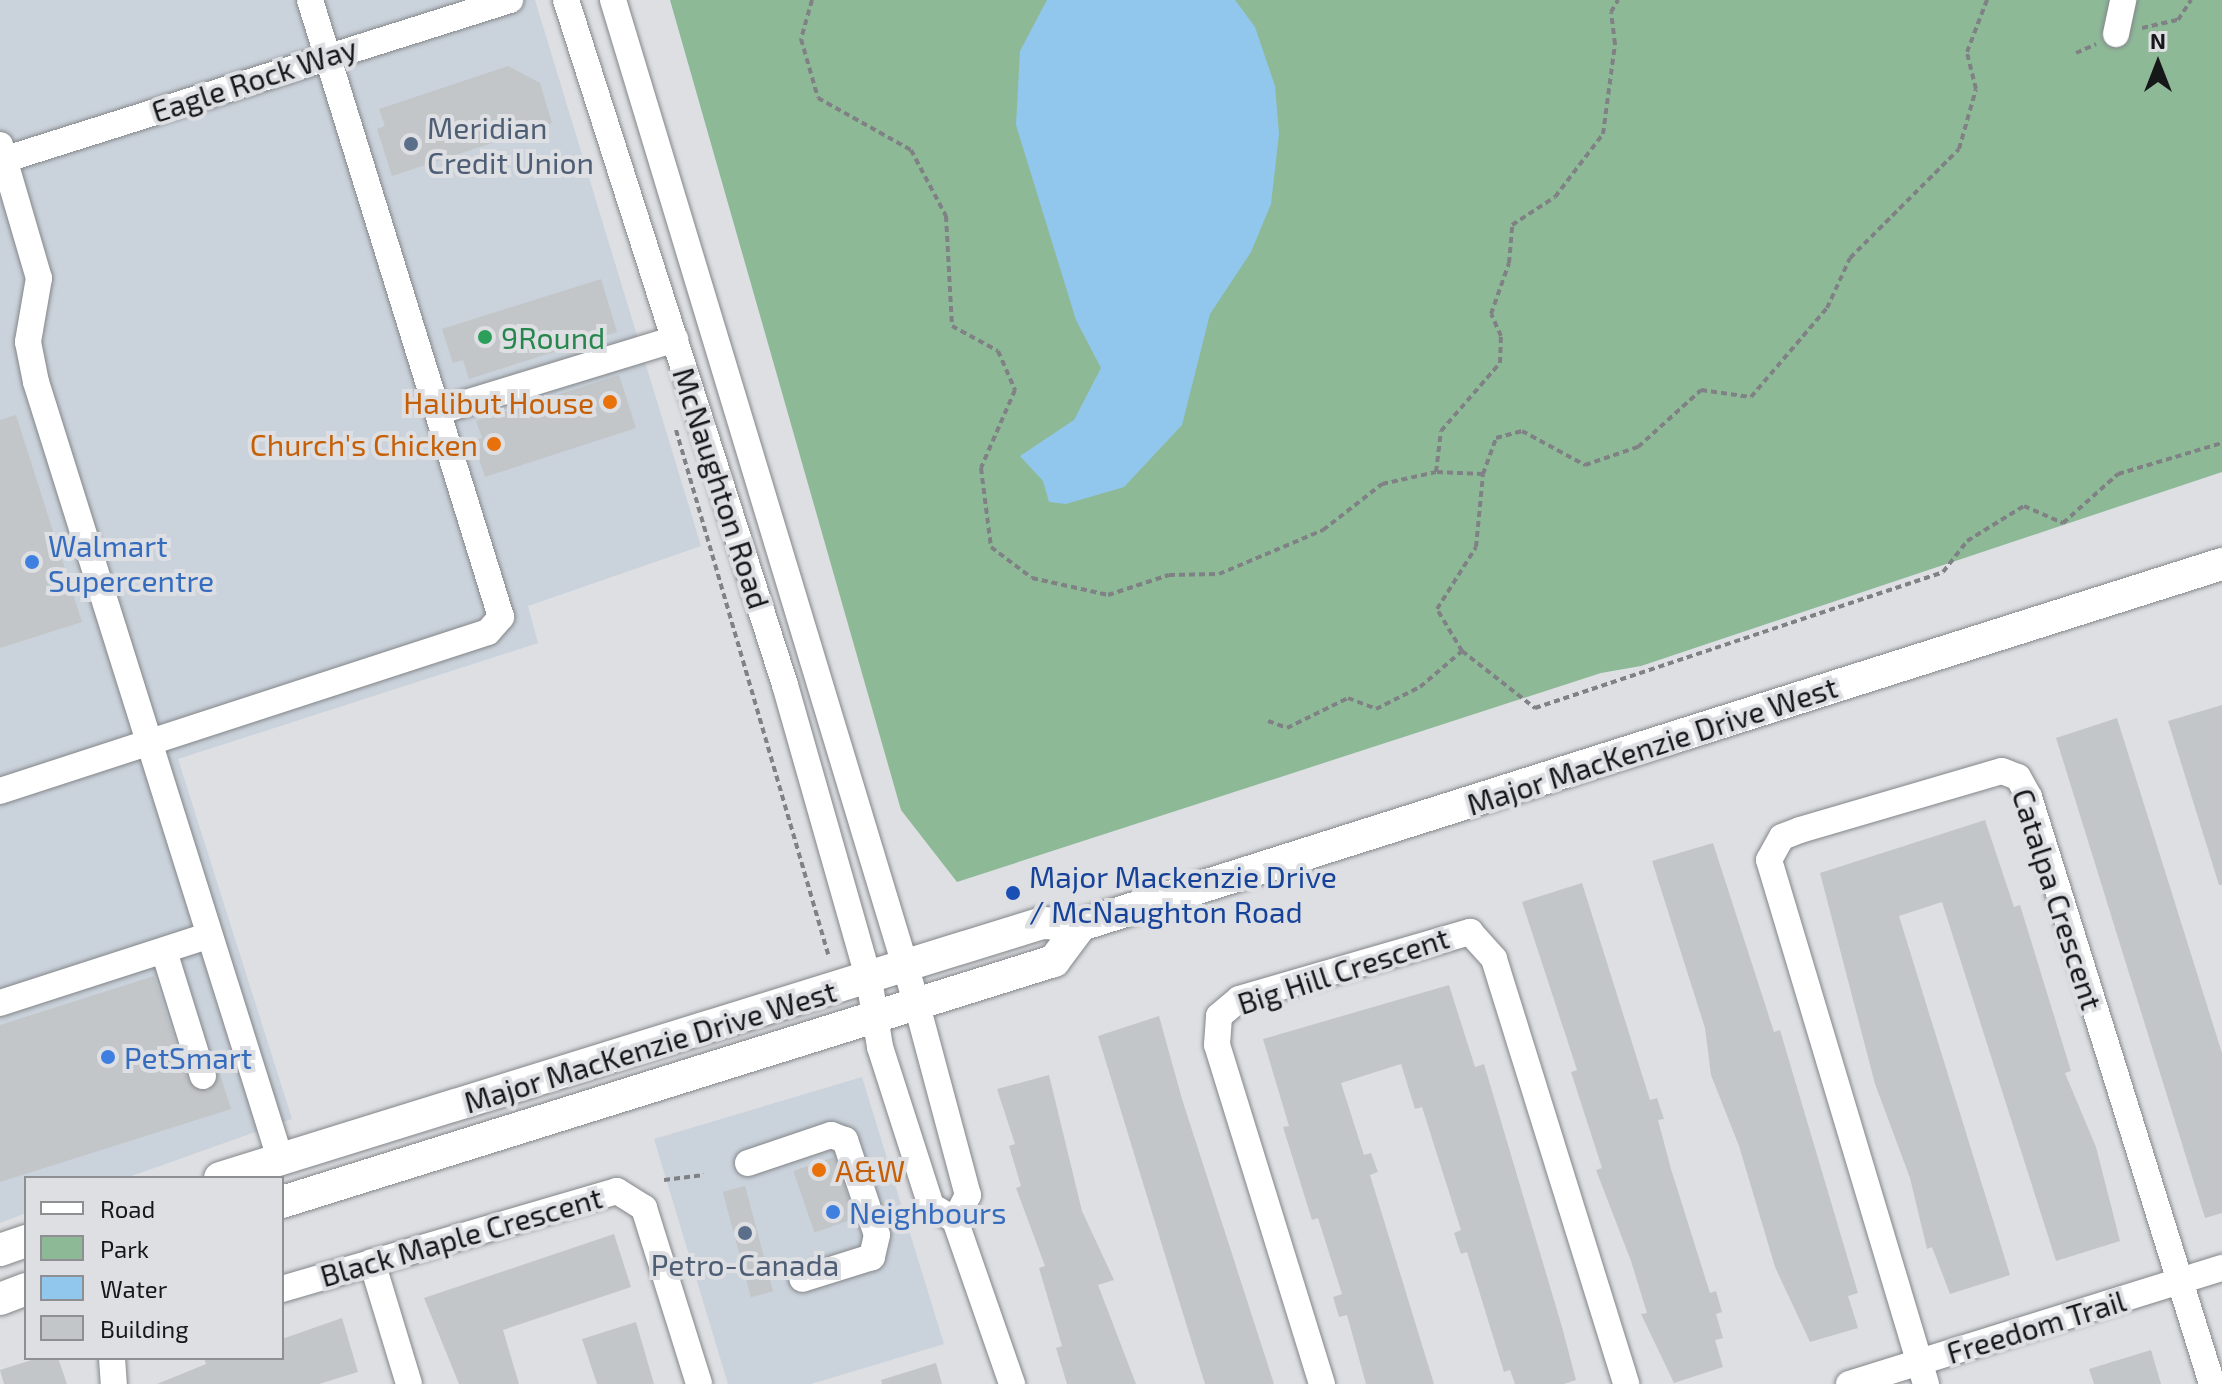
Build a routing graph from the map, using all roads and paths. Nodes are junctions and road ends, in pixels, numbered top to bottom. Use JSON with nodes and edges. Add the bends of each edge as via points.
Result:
{"nodes":[{"id":1,"x":310,"y":0,"type":"edge"},
{"id":2,"x":510,"y":0,"type":"edge"},
{"id":3,"x":566,"y":0,"type":"edge"},
{"id":4,"x":613,"y":0,"type":"edge"},
{"id":5,"x":812,"y":0,"type":"edge"},
{"id":6,"x":1618,"y":0,"type":"edge"},
{"id":7,"x":1987,"y":0,"type":"edge"},
{"id":8,"x":2123,"y":0,"type":"edge"},
{"id":9,"x":2116,"y":34,"type":"dead end"},
{"id":10,"x":328,"y":54,"type":"junction"},
{"id":11,"x":2,"y":156,"type":"edge"},
{"id":12,"x":675,"y":339,"type":"junction"},
{"id":13,"x":440,"y":411,"type":"junction"},
{"id":14,"x":674,"y":422,"type":"dead end"},
{"id":15,"x":2222,"y":443,"type":"edge"},
{"id":16,"x":1436,"y":472,"type":"junction"},
{"id":17,"x":1483,"y":474,"type":"junction"},
{"id":18,"x":2222,"y":564,"type":"edge"},
{"id":19,"x":1462,"y":651,"type":"junction"},
{"id":20,"x":1268,"y":721,"type":"dead end"},
{"id":21,"x":150,"y":740,"type":"junction"},
{"id":22,"x":0,"y":791,"type":"edge"},
{"id":23,"x":1081,"y":925,"type":"junction"},
{"id":24,"x":208,"y":936,"type":"junction"},
{"id":25,"x":164,"y":951,"type":"junction"},
{"id":26,"x":828,"y":954,"type":"dead end"},
{"id":27,"x":905,"y":968,"type":"junction"},
{"id":28,"x":869,"y":979,"type":"junction"},
{"id":29,"x":0,"y":1003,"type":"edge"},
{"id":30,"x":917,"y":1005,"type":"junction"},
{"id":31,"x":876,"y":1016,"type":"junction"},
{"id":32,"x":203,"y":1076,"type":"dead end"},
{"id":33,"x":280,"y":1158,"type":"junction"},
{"id":34,"x":748,"y":1163,"type":"dead end"},
{"id":35,"x":704,"y":1175,"type":"dead end"},
{"id":36,"x":226,"y":1176,"type":"edge"},
{"id":37,"x":664,"y":1180,"type":"dead end"},
{"id":38,"x":284,"y":1201,"type":"edge"},
{"id":39,"x":955,"y":1220,"type":"junction"},
{"id":40,"x":24,"y":1242,"type":"edge"},
{"id":41,"x":0,"y":1250,"type":"edge"},
{"id":42,"x":372,"y":1262,"type":"junction"},
{"id":43,"x":2222,"y":1268,"type":"edge"},
{"id":44,"x":802,"y":1279,"type":"dead end"},
{"id":45,"x":2180,"y":1281,"type":"junction"},
{"id":46,"x":284,"y":1288,"type":"edge"},
{"id":47,"x":24,"y":1290,"type":"edge"},
{"id":48,"x":0,"y":1299,"type":"edge"},
{"id":49,"x":112,"y":1360,"type":"edge"},
{"id":50,"x":1923,"y":1373,"type":"edge"},
{"id":51,"x":114,"y":1384,"type":"edge"},
{"id":52,"x":409,"y":1384,"type":"edge"},
{"id":53,"x":699,"y":1384,"type":"edge"},
{"id":54,"x":1012,"y":1384,"type":"edge"},
{"id":55,"x":1322,"y":1384,"type":"edge"},
{"id":56,"x":1626,"y":1384,"type":"edge"},
{"id":57,"x":1849,"y":1384,"type":"edge"},
{"id":58,"x":2212,"y":1384,"type":"edge"}],
"edges":[{"from":1,"to":10,"type":"street"},
{"from":2,"to":10,"type":"street","name":"Eagle Rock Way"},
{"from":3,"to":12,"type":"street","name":"McNaughton Road"},
{"from":4,"to":27,"type":"street","name":"McNaughton Road"},
{"from":5,"to":16,"type":"path","via":[[801,39],[818,98],[911,150],[946,216],[952,326],[998,351],[1015,390],[981,468],[991,547],[1022,570],[1108,595],[1169,575],[1219,574],[1323,530],[1382,484]]},
{"from":6,"to":16,"type":"path","via":[[1611,12],[1615,44],[1603,134],[1555,197],[1512,225],[1509,263],[1491,314],[1501,336],[1500,363],[1441,431]]},
{"from":7,"to":17,"type":"path","via":[[1967,52],[1976,89],[1959,149],[1850,258],[1827,308],[1751,397],[1701,390],[1638,447],[1585,465],[1522,431],[1496,438]]},
{"from":8,"to":9,"type":"street"},
{"from":10,"to":11,"type":"street","name":"Eagle Rock Way"},
{"from":10,"to":13,"type":"street"},
{"from":11,"to":21,"type":"street","via":[[39,278],[28,342],[36,382]]},
{"from":12,"to":13,"type":"street"},
{"from":12,"to":28,"type":"street","name":"McNaughton Road","via":[[785,685]]},
{"from":13,"to":21,"type":"street","via":[[498,598],[501,617],[488,632]]},
{"from":14,"to":26,"type":"path"},
{"from":15,"to":19,"type":"path","via":[[2118,474],[2063,523],[2024,506],[1967,541],[1943,572],[1535,708]]},
{"from":16,"to":17,"type":"path"},
{"from":17,"to":19,"type":"path","via":[[1476,547],[1437,609]]},
{"from":18,"to":23,"type":"main road","name":"Major MacKenzie Drive West"},
{"from":19,"to":20,"type":"path","via":[[1420,687],[1376,709],[1348,698],[1287,728]]},
{"from":21,"to":22,"type":"street"},
{"from":21,"to":24,"type":"street"},
{"from":23,"to":27,"type":"main road","name":"Major MacKenzie Drive West","via":[[1042,923]]},
{"from":23,"to":30,"type":"main road","name":"Major MacKenzie Drive West","via":[[1054,961]]},
{"from":24,"to":25,"type":"street"},
{"from":24,"to":33,"type":"street"},
{"from":25,"to":29,"type":"street"},
{"from":25,"to":32,"type":"street"},
{"from":27,"to":28,"type":"main road","name":"Major MacKenzie Drive West"},
{"from":27,"to":30,"type":"street","name":"McNaughton Road"},
{"from":28,"to":31,"type":"street","name":"McNaughton Road"},
{"from":28,"to":33,"type":"main road","name":"Major MacKenzie Drive West"},
{"from":30,"to":31,"type":"main road","name":"Major MacKenzie Drive West"},
{"from":30,"to":39,"type":"street","name":"McNaughton Road","via":[[968,1195]]},
{"from":31,"to":38,"type":"main road","name":"Major MacKenzie Drive West"},
{"from":31,"to":39,"type":"street","name":"McNaughton Road","via":[[931,1206]]},
{"from":33,"to":36,"type":"main road","name":"Major MacKenzie Drive West"},
{"from":34,"to":44,"type":"street","via":[[831,1135],[845,1140],[877,1235],[872,1257]]},
{"from":35,"to":37,"type":"path"},
{"from":39,"to":54,"type":"street"},
{"from":40,"to":41,"type":"main road"},
{"from":42,"to":46,"type":"street","name":"Black Maple Crescent"},
{"from":42,"to":52,"type":"street"},
{"from":42,"to":53,"type":"street","name":"Black Maple Crescent","via":[[617,1191],[644,1208]]},
{"from":43,"to":45,"type":"street","name":"Freedom Trail"},
{"from":45,"to":50,"type":"street","name":"Freedom Trail"},
{"from":45,"to":50,"type":"street","name":"Catalpa Crescent","via":[[2018,777],[1990,773],[1814,825],[1782,837],[1769,874]]},
{"from":45,"to":58,"type":"street"},
{"from":47,"to":48,"type":"main road"},
{"from":49,"to":51,"type":"street"},
{"from":50,"to":57,"type":"street","name":"Freedom Trail"},
{"from":55,"to":56,"type":"street","name":"Big Hill Crescent","via":[[1217,1045],[1219,1016],[1239,999],[1470,932],[1494,959]]}]}
